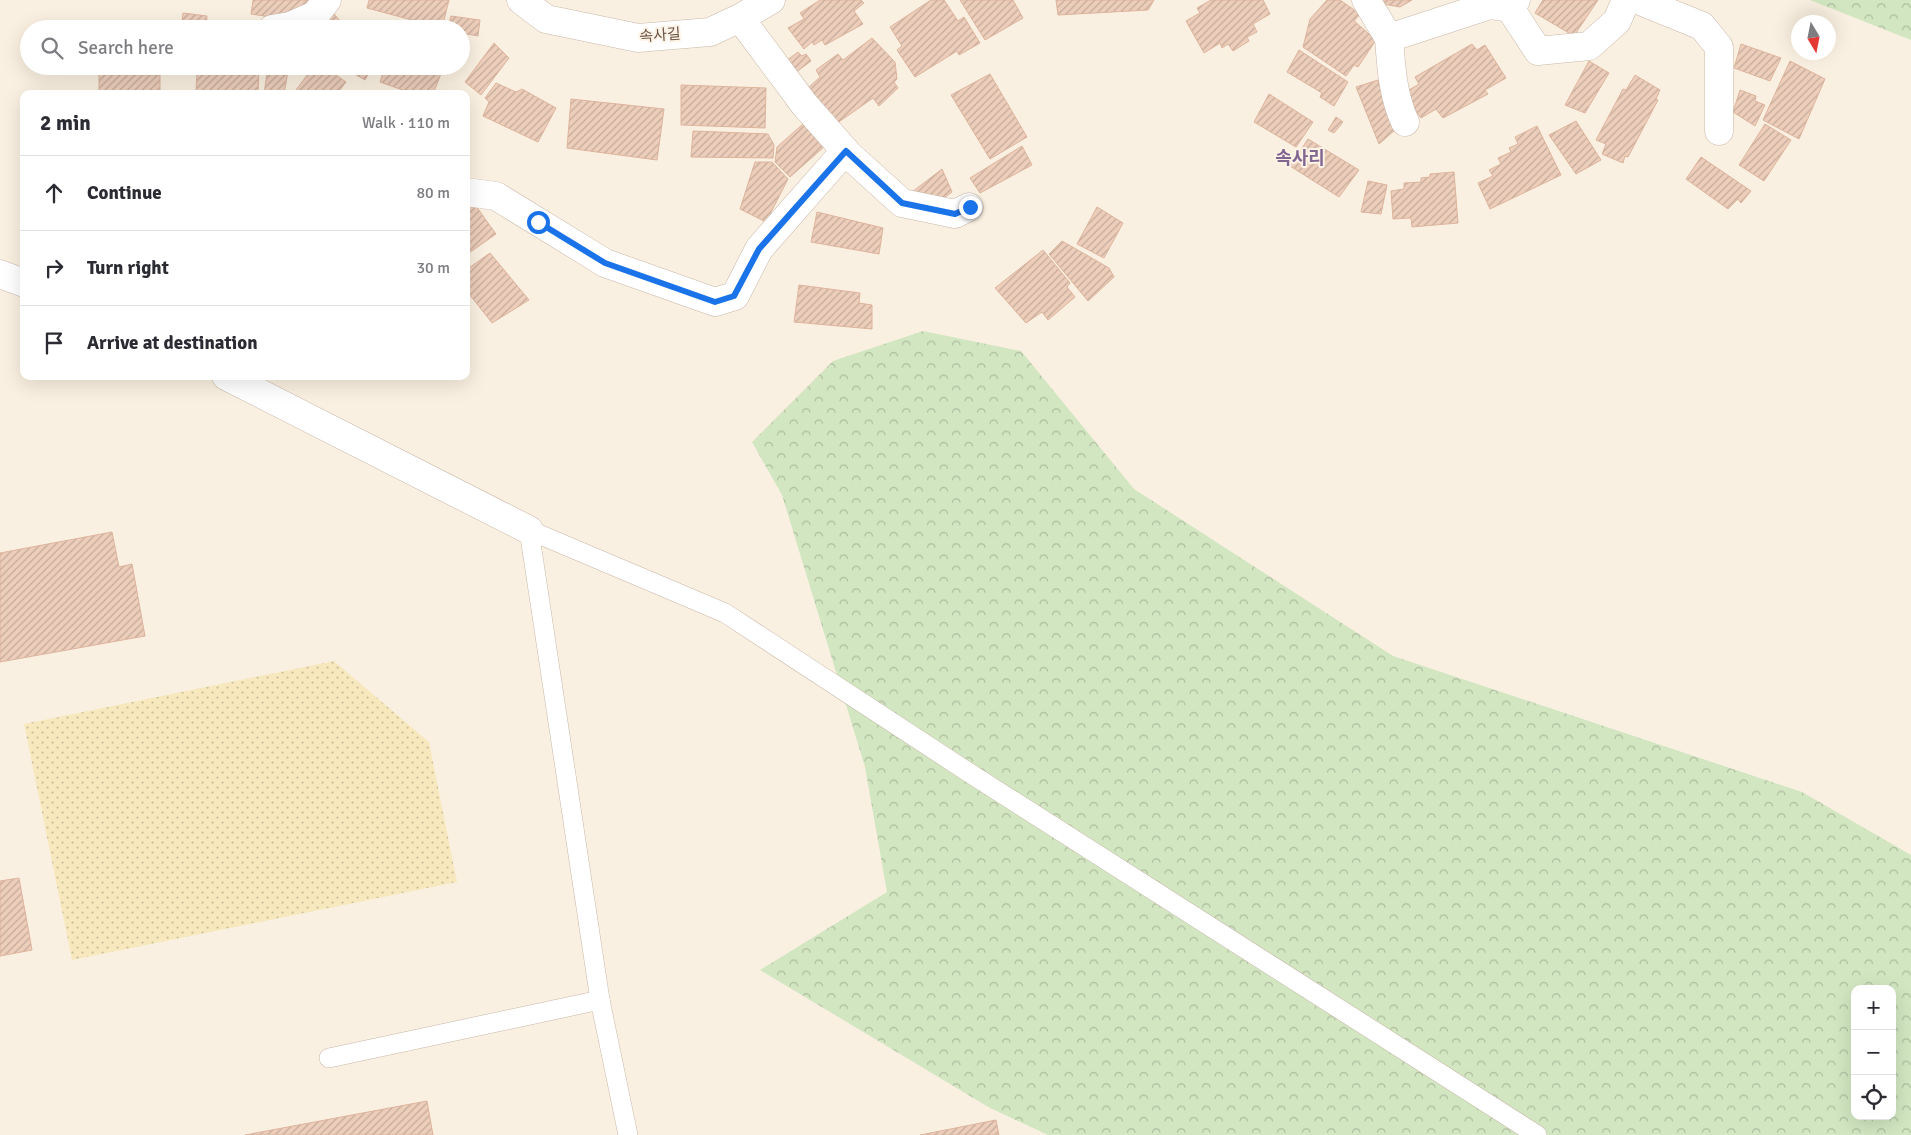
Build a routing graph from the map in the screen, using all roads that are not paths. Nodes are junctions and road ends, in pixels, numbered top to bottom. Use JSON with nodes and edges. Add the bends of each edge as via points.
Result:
{"nodes":[{"id":1,"x":326,"y":0,"type":"edge"},
{"id":2,"x":521,"y":0,"type":"edge"},
{"id":3,"x":771,"y":0,"type":"edge"},
{"id":4,"x":1366,"y":0,"type":"edge"},
{"id":5,"x":1626,"y":0,"type":"edge"},
{"id":6,"x":1638,"y":0,"type":"edge"},
{"id":7,"x":1513,"y":4,"type":"edge"},
{"id":8,"x":740,"y":18,"type":"junction"},
{"id":9,"x":304,"y":20,"type":"edge"},
{"id":10,"x":1389,"y":38,"type":"junction"},
{"id":11,"x":1406,"y":122,"type":"dead end"},
{"id":12,"x":1719,"y":132,"type":"dead end"},
{"id":13,"x":846,"y":151,"type":"junction"},
{"id":14,"x":470,"y":193,"type":"edge"},
{"id":15,"x":970,"y":207,"type":"dead end"},
{"id":16,"x":0,"y":274,"type":"edge"},
{"id":17,"x":20,"y":282,"type":"edge"},
{"id":18,"x":234,"y":380,"type":"edge"},
{"id":19,"x":529,"y":530,"type":"junction"},
{"id":20,"x":600,"y":1000,"type":"junction"},
{"id":21,"x":329,"y":1058,"type":"dead end"},
{"id":22,"x":628,"y":1135,"type":"edge"},
{"id":23,"x":1537,"y":1135,"type":"edge"}],
"edges":[{"from":1,"to":9,"type":"street","via":[[315,15]]},
{"from":2,"to":8,"type":"street","name":"속사길","via":[[546,19],[638,38],[710,32]]},
{"from":3,"to":8,"type":"street","name":"속사길"},
{"from":4,"to":10,"type":"street"},
{"from":5,"to":7,"type":"street","via":[[1617,21],[1589,46],[1538,51]]},
{"from":6,"to":12,"type":"street","via":[[1702,26],[1719,47]]},
{"from":7,"to":10,"type":"street","via":[[1490,5]]},
{"from":8,"to":13,"type":"street","via":[[804,104]]},
{"from":10,"to":11,"type":"street","via":[[1398,107]]},
{"from":13,"to":14,"type":"street","via":[[759,249],[734,296],[715,302],[605,263],[496,196]]},
{"from":13,"to":15,"type":"street","via":[[902,203],[955,214]]},
{"from":16,"to":17,"type":"street"},
{"from":18,"to":19,"type":"street"},
{"from":19,"to":20,"type":"lane"},
{"from":19,"to":23,"type":"lane","via":[[725,613]]},
{"from":20,"to":21,"type":"lane"},
{"from":20,"to":22,"type":"lane"}]}
